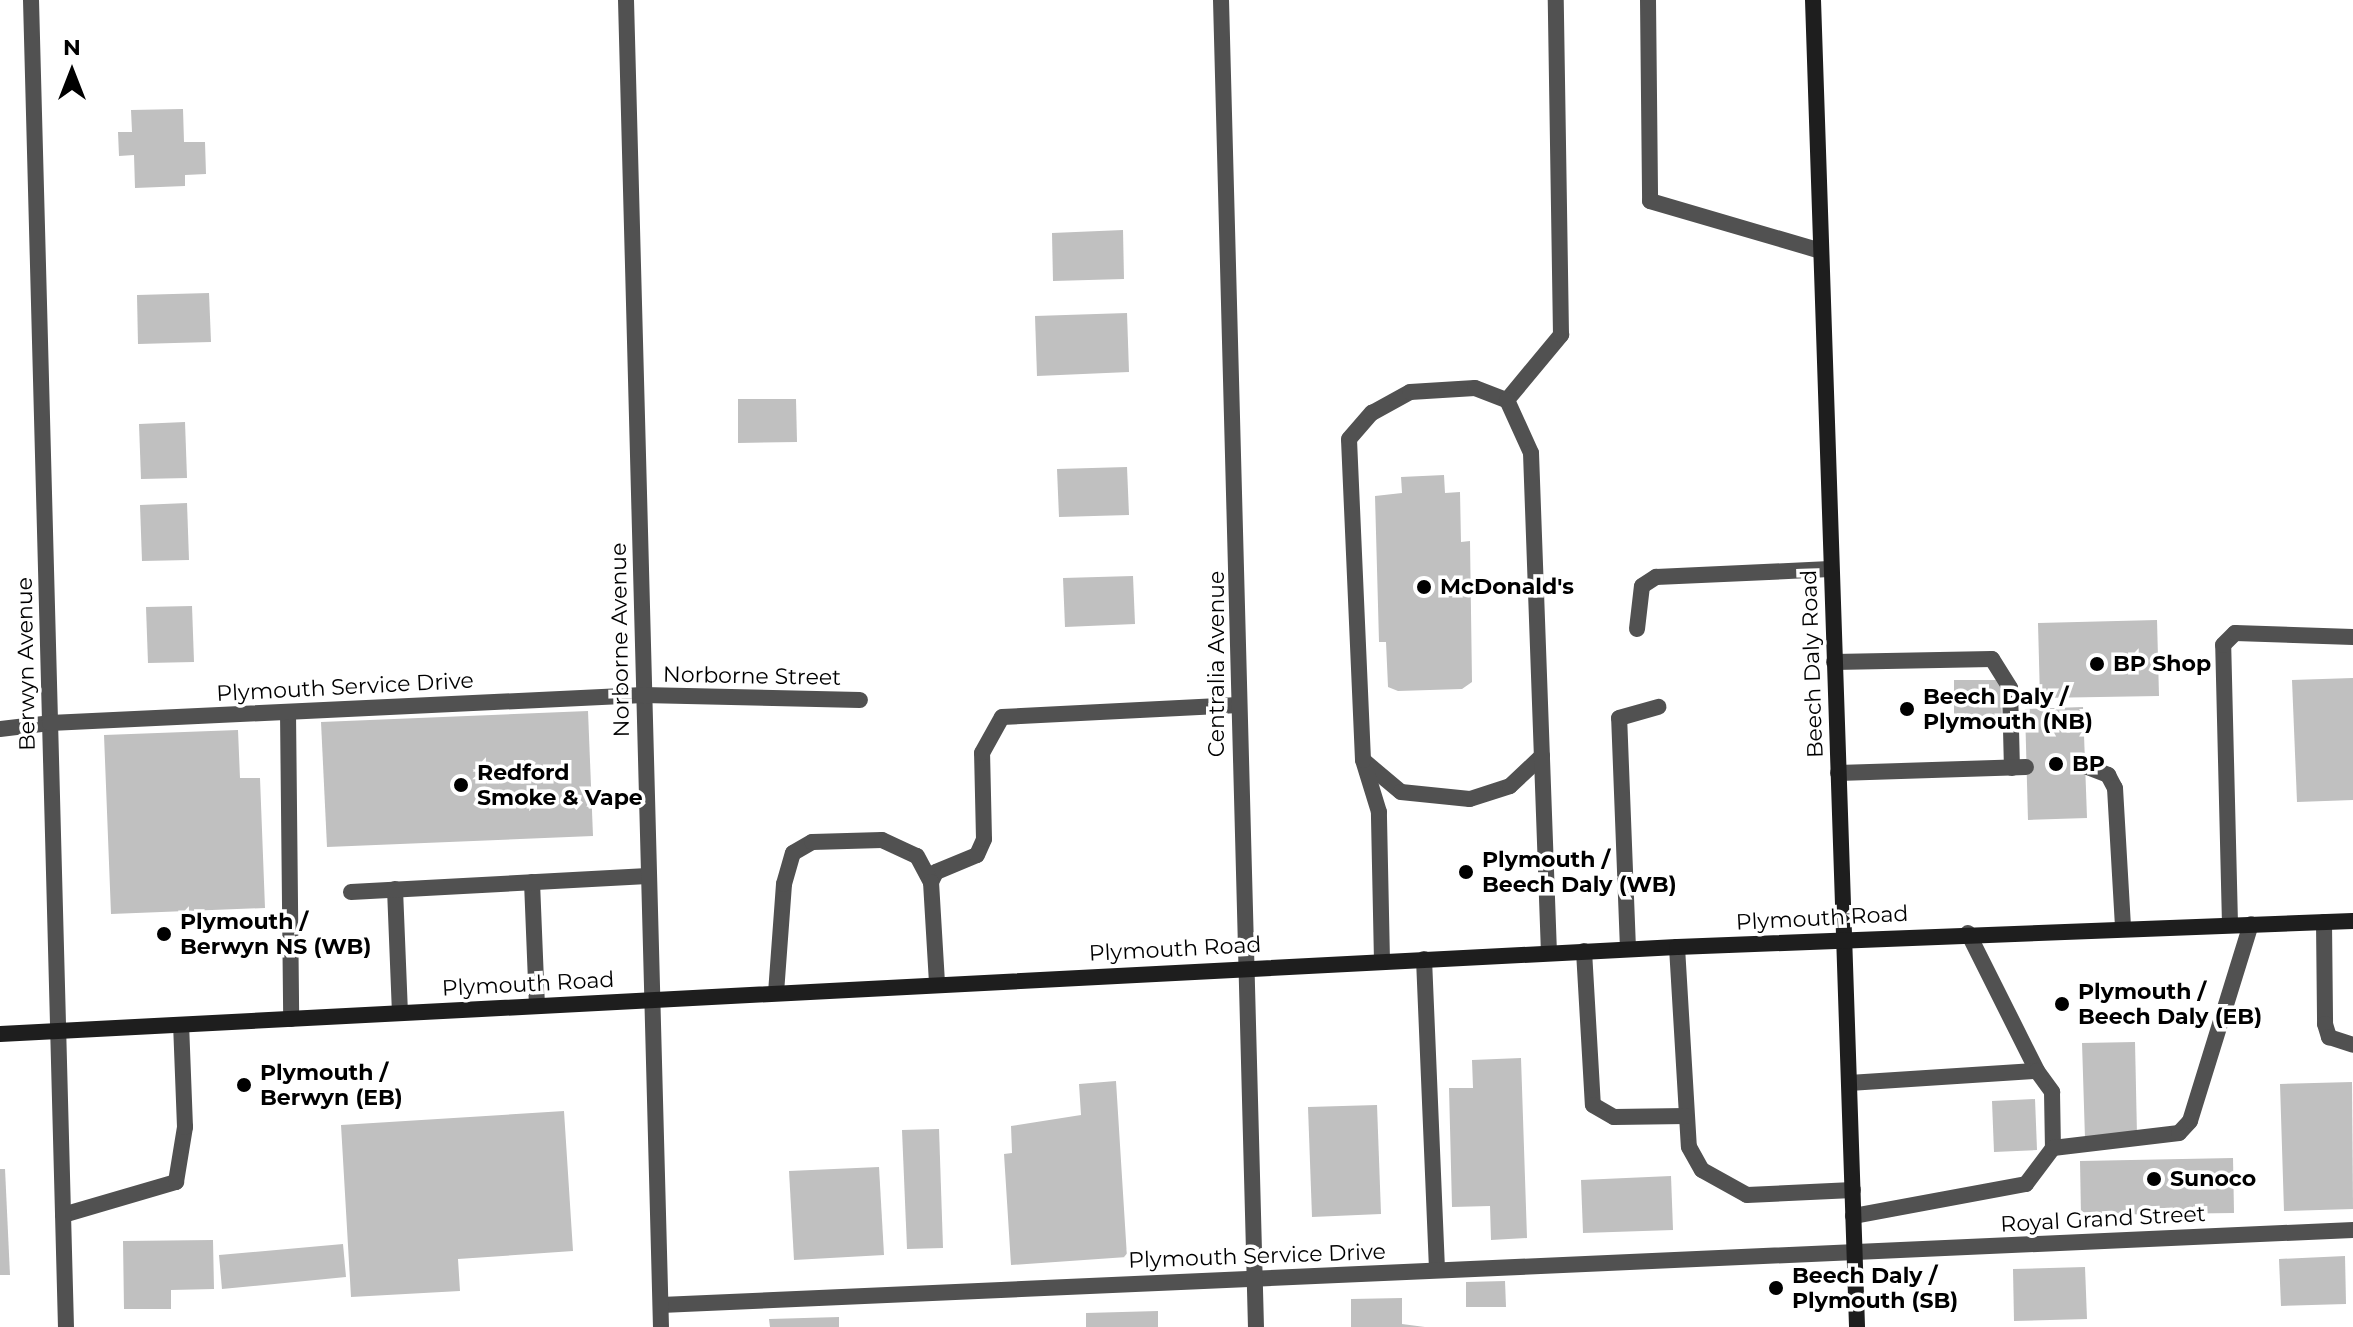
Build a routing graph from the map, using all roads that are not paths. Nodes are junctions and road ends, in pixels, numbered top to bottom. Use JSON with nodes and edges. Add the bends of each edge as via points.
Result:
{"nodes":[{"id":1,"x":31,"y":0,"type":"edge"},
{"id":2,"x":626,"y":0,"type":"edge"},
{"id":3,"x":1221,"y":0,"type":"edge"},
{"id":4,"x":1556,"y":0,"type":"edge"},
{"id":5,"x":1648,"y":0,"type":"edge"},
{"id":6,"x":1813,"y":0,"type":"edge"},
{"id":7,"x":1821,"y":251,"type":"junction"},
{"id":8,"x":1507,"y":400,"type":"junction"},
{"id":9,"x":1830,"y":569,"type":"junction"},
{"id":10,"x":1637,"y":629,"type":"dead end"},
{"id":11,"x":2353,"y":637,"type":"edge"},
{"id":12,"x":1834,"y":662,"type":"junction"},
{"id":13,"x":643,"y":695,"type":"junction"},
{"id":14,"x":860,"y":700,"type":"dead end"},
{"id":15,"x":1239,"y":705,"type":"junction"},
{"id":16,"x":1658,"y":707,"type":"dead end"},
{"id":17,"x":288,"y":712,"type":"junction"},
{"id":18,"x":50,"y":723,"type":"junction"},
{"id":19,"x":0,"y":729,"type":"edge"},
{"id":20,"x":1542,"y":756,"type":"junction"},
{"id":21,"x":1363,"y":760,"type":"junction"},
{"id":22,"x":2085,"y":766,"type":"dead end"},
{"id":23,"x":1838,"y":773,"type":"junction"},
{"id":24,"x":648,"y":876,"type":"junction"},
{"id":25,"x":532,"y":882,"type":"junction"},
{"id":26,"x":931,"y":882,"type":"junction"},
{"id":27,"x":395,"y":889,"type":"junction"},
{"id":28,"x":351,"y":892,"type":"dead end"},
{"id":29,"x":2353,"y":921,"type":"edge"},
{"id":30,"x":2324,"y":922,"type":"junction"},
{"id":31,"x":2230,"y":924,"type":"junction"},
{"id":32,"x":2251,"y":924,"type":"junction"},
{"id":33,"x":2123,"y":927,"type":"junction"},
{"id":34,"x":1968,"y":933,"type":"junction"},
{"id":35,"x":1845,"y":939,"type":"junction"},
{"id":36,"x":1677,"y":947,"type":"junction"},
{"id":37,"x":1628,"y":949,"type":"junction"},
{"id":38,"x":1584,"y":951,"type":"junction"},
{"id":39,"x":1549,"y":953,"type":"junction"},
{"id":40,"x":1424,"y":959,"type":"junction"},
{"id":41,"x":1382,"y":961,"type":"junction"},
{"id":42,"x":1246,"y":968,"type":"junction"},
{"id":43,"x":937,"y":984,"type":"junction"},
{"id":44,"x":776,"y":993,"type":"junction"},
{"id":45,"x":651,"y":1000,"type":"junction"},
{"id":46,"x":537,"y":1006,"type":"junction"},
{"id":47,"x":400,"y":1013,"type":"junction"},
{"id":48,"x":291,"y":1019,"type":"junction"},
{"id":49,"x":181,"y":1025,"type":"junction"},
{"id":50,"x":58,"y":1031,"type":"junction"},
{"id":51,"x":0,"y":1034,"type":"edge"},
{"id":52,"x":2353,"y":1045,"type":"edge"},
{"id":53,"x":2037,"y":1071,"type":"junction"},
{"id":54,"x":1849,"y":1083,"type":"junction"},
{"id":55,"x":1686,"y":1116,"type":"junction"},
{"id":56,"x":2053,"y":1148,"type":"junction"},
{"id":57,"x":1853,"y":1190,"type":"junction"},
{"id":58,"x":63,"y":1215,"type":"junction"},
{"id":59,"x":1853,"y":1216,"type":"junction"},
{"id":60,"x":2353,"y":1230,"type":"edge"},
{"id":61,"x":1855,"y":1252,"type":"junction"},
{"id":62,"x":1437,"y":1270,"type":"junction"},
{"id":63,"x":1255,"y":1278,"type":"junction"},
{"id":64,"x":661,"y":1305,"type":"junction"},
{"id":65,"x":66,"y":1327,"type":"edge"},
{"id":66,"x":661,"y":1327,"type":"edge"},
{"id":67,"x":1256,"y":1327,"type":"edge"},
{"id":68,"x":1857,"y":1327,"type":"edge"}],
"edges":[{"from":1,"to":18,"type":"street","name":"Berwyn Avenue"},
{"from":2,"to":13,"type":"street","name":"Norborne Avenue"},
{"from":3,"to":15,"type":"street","name":"Centralia Avenue"},
{"from":4,"to":8,"type":"street","via":[[1561,335]]},
{"from":5,"to":7,"type":"street","via":[[1650,201]]},
{"from":6,"to":7,"type":"main road","name":"Beech Daly Road"},
{"from":7,"to":9,"type":"main road","name":"Beech Daly Road"},
{"from":8,"to":20,"type":"street","via":[[1531,453]]},
{"from":8,"to":21,"type":"street","via":[[1475,388],[1410,392],[1372,413],[1349,439]]},
{"from":9,"to":10,"type":"street","via":[[1656,577],[1642,586]]},
{"from":9,"to":12,"type":"main road","name":"Beech Daly Road"},
{"from":11,"to":31,"type":"street","via":[[2235,633],[2223,645]]},
{"from":12,"to":23,"type":"main road","name":"Beech Daly Road"},
{"from":12,"to":23,"type":"street","via":[[1992,659],[2010,688],[2019,768]]},
{"from":13,"to":14,"type":"street","name":"Norborne Street"},
{"from":13,"to":17,"type":"street","name":"Plymouth Service Drive"},
{"from":13,"to":24,"type":"street","name":"Norborne Avenue"},
{"from":15,"to":26,"type":"street","via":[[1002,717],[982,753],[984,839],[977,855],[936,872]]},
{"from":15,"to":42,"type":"street","name":"Centralia Avenue"},
{"from":16,"to":37,"type":"street","via":[[1619,718]]},
{"from":17,"to":18,"type":"street","name":"Plymouth Service Drive"},
{"from":17,"to":48,"type":"street"},
{"from":18,"to":19,"type":"street","name":"Plymouth Service Drive"},
{"from":18,"to":50,"type":"street","name":"Berwyn Avenue"},
{"from":20,"to":21,"type":"street","via":[[1510,786],[1470,799],[1401,792]]},
{"from":20,"to":39,"type":"street"},
{"from":21,"to":41,"type":"street","via":[[1379,812]]},
{"from":22,"to":33,"type":"street","via":[[2108,775],[2115,788]]},
{"from":23,"to":35,"type":"main road","name":"Beech Daly Road"},
{"from":24,"to":25,"type":"street"},
{"from":24,"to":45,"type":"street","name":"Norborne Avenue"},
{"from":25,"to":27,"type":"street"},
{"from":25,"to":46,"type":"street"},
{"from":26,"to":43,"type":"street"},
{"from":26,"to":44,"type":"street","via":[[917,856],[882,840],[812,842],[793,853]]},
{"from":27,"to":28,"type":"street"},
{"from":27,"to":47,"type":"street"},
{"from":29,"to":30,"type":"main road","name":"Plymouth Road"},
{"from":30,"to":32,"type":"main road","name":"Plymouth Road"},
{"from":30,"to":52,"type":"street","via":[[2325,1024],[2329,1037]]},
{"from":31,"to":32,"type":"main road","name":"Plymouth Road"},
{"from":31,"to":33,"type":"main road","name":"Plymouth Road"},
{"from":32,"to":56,"type":"street","via":[[2190,1121],[2179,1133]]},
{"from":33,"to":34,"type":"main road","name":"Plymouth Road"},
{"from":34,"to":35,"type":"main road","name":"Plymouth Road"},
{"from":34,"to":53,"type":"street"},
{"from":35,"to":36,"type":"main road","name":"Plymouth Road"},
{"from":35,"to":54,"type":"main road","name":"Beech Daly Road"},
{"from":36,"to":37,"type":"main road","name":"Plymouth Road"},
{"from":36,"to":55,"type":"street"},
{"from":37,"to":38,"type":"main road","name":"Plymouth Road"},
{"from":38,"to":39,"type":"main road","name":"Plymouth Road"},
{"from":38,"to":55,"type":"street","via":[[1593,1105],[1614,1117]]},
{"from":39,"to":40,"type":"main road","name":"Plymouth Road"},
{"from":40,"to":41,"type":"main road","name":"Plymouth Road"},
{"from":40,"to":62,"type":"street"},
{"from":41,"to":42,"type":"main road","name":"Plymouth Road"},
{"from":42,"to":43,"type":"main road","name":"Plymouth Road"},
{"from":42,"to":63,"type":"street","name":"Centralia Avenue"},
{"from":43,"to":44,"type":"main road","name":"Plymouth Road"},
{"from":44,"to":45,"type":"main road","name":"Plymouth Road"},
{"from":45,"to":46,"type":"main road","name":"Plymouth Road"},
{"from":45,"to":64,"type":"street","name":"Norborne Avenue"},
{"from":46,"to":47,"type":"main road","name":"Plymouth Road"},
{"from":47,"to":48,"type":"main road","name":"Plymouth Road"},
{"from":48,"to":49,"type":"main road","name":"Plymouth Road"},
{"from":49,"to":50,"type":"main road","name":"Plymouth Road"},
{"from":49,"to":58,"type":"street","via":[[185,1127],[176,1182]]},
{"from":50,"to":51,"type":"main road","name":"Plymouth Road"},
{"from":50,"to":58,"type":"street","name":"Berwyn Avenue"},
{"from":53,"to":54,"type":"street"},
{"from":53,"to":56,"type":"street","via":[[2052,1092]]},
{"from":54,"to":57,"type":"main road","name":"Beech Daly Road"},
{"from":55,"to":57,"type":"street","via":[[1689,1147],[1729,1191]]},
{"from":56,"to":59,"type":"street","via":[[2026,1184]]},
{"from":57,"to":59,"type":"main road","name":"Beech Daly Road"},
{"from":58,"to":65,"type":"street","name":"Berwyn Avenue"},
{"from":59,"to":61,"type":"main road","name":"Beech Daly Road"},
{"from":60,"to":61,"type":"street","name":"Royal Grand Street"},
{"from":61,"to":62,"type":"street","name":"Plymouth Service Drive"},
{"from":61,"to":68,"type":"main road","name":"Beech Daly Road"},
{"from":62,"to":63,"type":"street","name":"Plymouth Service Drive"},
{"from":63,"to":64,"type":"street","name":"Plymouth Service Drive"},
{"from":63,"to":67,"type":"street","name":"Centralia Avenue"},
{"from":64,"to":66,"type":"street","name":"Norborne Avenue"}]}
